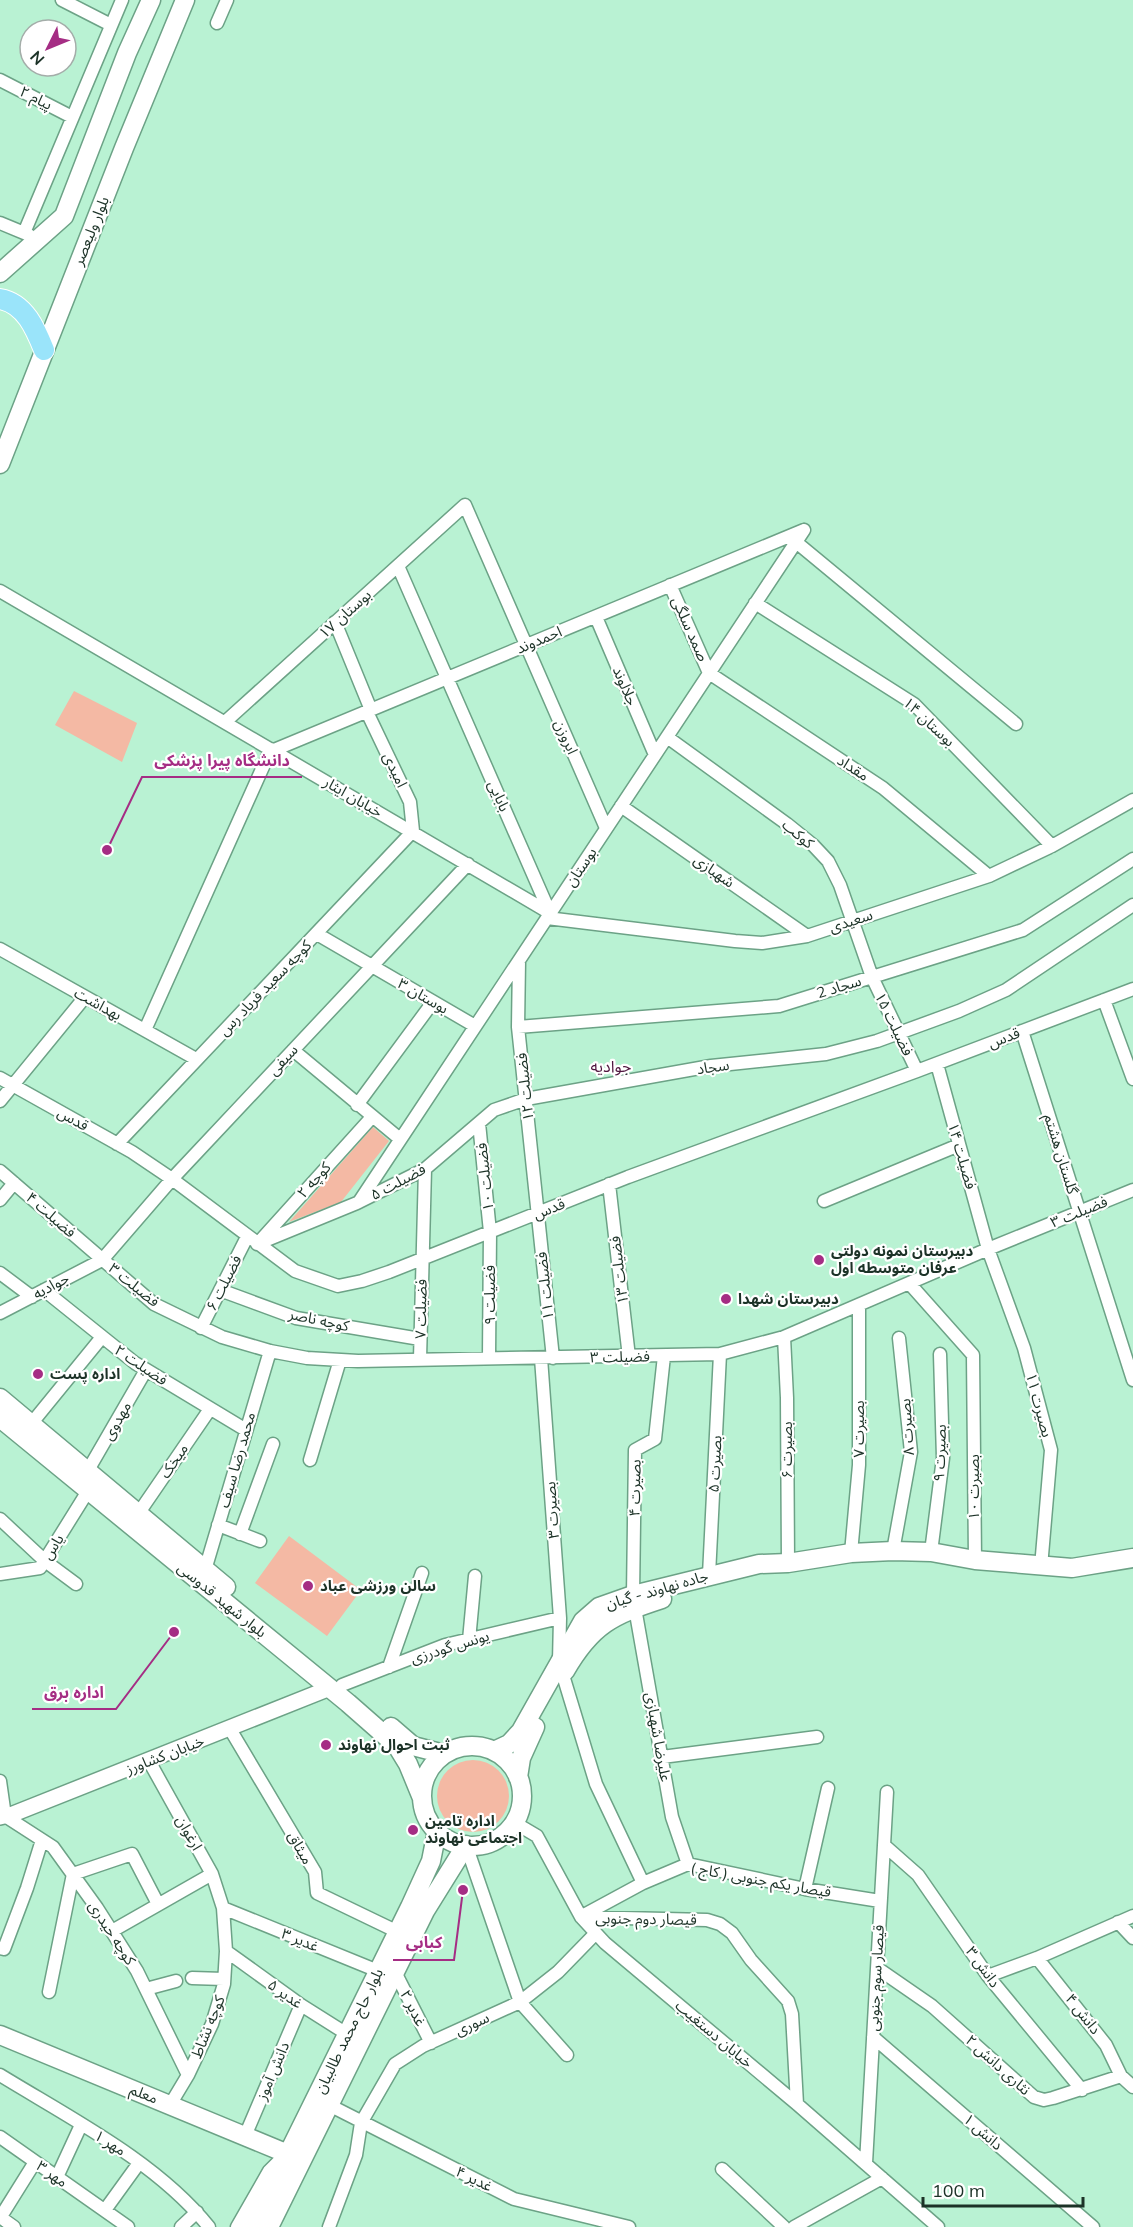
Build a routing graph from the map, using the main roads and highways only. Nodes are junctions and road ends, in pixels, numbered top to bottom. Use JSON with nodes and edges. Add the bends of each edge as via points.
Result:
{"nodes":[{"id":1,"x":151,"y":0,"type":"edge"},
{"id":2,"x":185,"y":0,"type":"edge"},
{"id":3,"x":0,"y":273,"type":"edge"},
{"id":4,"x":0,"y":299,"type":"edge"},
{"id":5,"x":44,"y":350,"type":"junction"},
{"id":6,"x":0,"y":464,"type":"edge"},
{"id":7,"x":0,"y":1398,"type":"edge"},
{"id":8,"x":0,"y":1418,"type":"edge"},
{"id":9,"x":1133,"y":1558,"type":"edge"},
{"id":10,"x":788,"y":1563,"type":"junction"},
{"id":11,"x":634,"y":1602,"type":"junction"},
{"id":12,"x":561,"y":1667,"type":"junction"},
{"id":13,"x":336,"y":1687,"type":"junction"},
{"id":14,"x":494,"y":1751,"type":"junction"},
{"id":15,"x":444,"y":1754,"type":"junction"},
{"id":16,"x":518,"y":1777,"type":"junction"},
{"id":17,"x":422,"y":1798,"type":"junction"},
{"id":18,"x":437,"y":1832,"type":"junction"},
{"id":19,"x":466,"y":1845,"type":"junction"},
{"id":20,"x":386,"y":1972,"type":"junction"},
{"id":21,"x":0,"y":2035,"type":"edge"},
{"id":22,"x":288,"y":2154,"type":"junction"},
{"id":23,"x":252,"y":2227,"type":"edge"},
{"id":24,"x":269,"y":2227,"type":"edge"}],
"edges":[{"from":1,"to":3,"type":"main road","name":"بلوار ولیعصر","via":[[64,216],[31,236]]},
{"from":2,"to":5,"type":"main road","name":"بلوار ولیعصر"},
{"from":4,"to":5,"type":"main road","via":[[22,311]]},
{"from":5,"to":6,"type":"main road","name":"بلوار ولیعصر"},
{"from":7,"to":13,"type":"main road","name":"بلوار شهید قدوسی","via":[[205,1570]]},
{"from":8,"to":13,"type":"main road","name":"بلوار شهید قدوسی"},
{"from":9,"to":10,"type":"main road","name":"جاده نهاوند - گیان","via":[[1072,1568],[893,1551]]},
{"from":10,"to":11,"type":"main road","name":"جاده نهاوند - گیان"},
{"from":10,"to":11,"type":"main road","name":"جاده نهاوند - گیان","via":[[759,1564],[710,1575]]},
{"from":11,"to":12,"type":"main road","name":"جاده نهاوند - گیان","via":[[593,1611],[579,1627]]},
{"from":12,"to":14,"type":"main road","name":"جاده نهاوند - گیان","via":[[515,1738]]},
{"from":12,"to":16,"type":"main road","name":"جاده نهاوند - گیان","via":[[525,1747]]},
{"from":13,"to":15,"type":"main road","name":"بلوار شهید قدوسی","via":[[413,1746]]},
{"from":13,"to":17,"type":"main road","name":"بلوار شهید قدوسی","via":[[397,1746]]},
{"from":14,"to":15,"type":"main road","via":[[471,1746]]},
{"from":14,"to":16,"type":"main road","via":[[509,1762]]},
{"from":15,"to":17,"type":"main road","via":[[424,1781]]},
{"from":16,"to":19,"type":"main road","via":[[522,1798],[515,1823],[494,1841]]},
{"from":17,"to":18,"type":"main road"},
{"from":18,"to":19,"type":"main road"},
{"from":18,"to":20,"type":"main road","name":"بلوار حاج محمد طالبیان","via":[[431,1861],[398,1932]]},
{"from":19,"to":20,"type":"main road","name":"بلوار حاج محمد طالبیان"},
{"from":20,"to":22,"type":"main road","name":"بلوار حاج محمد طالبیان","via":[[347,2034]]},
{"from":20,"to":24,"type":"main road","name":"بلوار حاج محمد طالبیان","via":[[329,2105]]},
{"from":21,"to":22,"type":"main road","name":"معلم"},
{"from":22,"to":23,"type":"main road","name":"بلوار حاج محمد طالبیان"}]}
